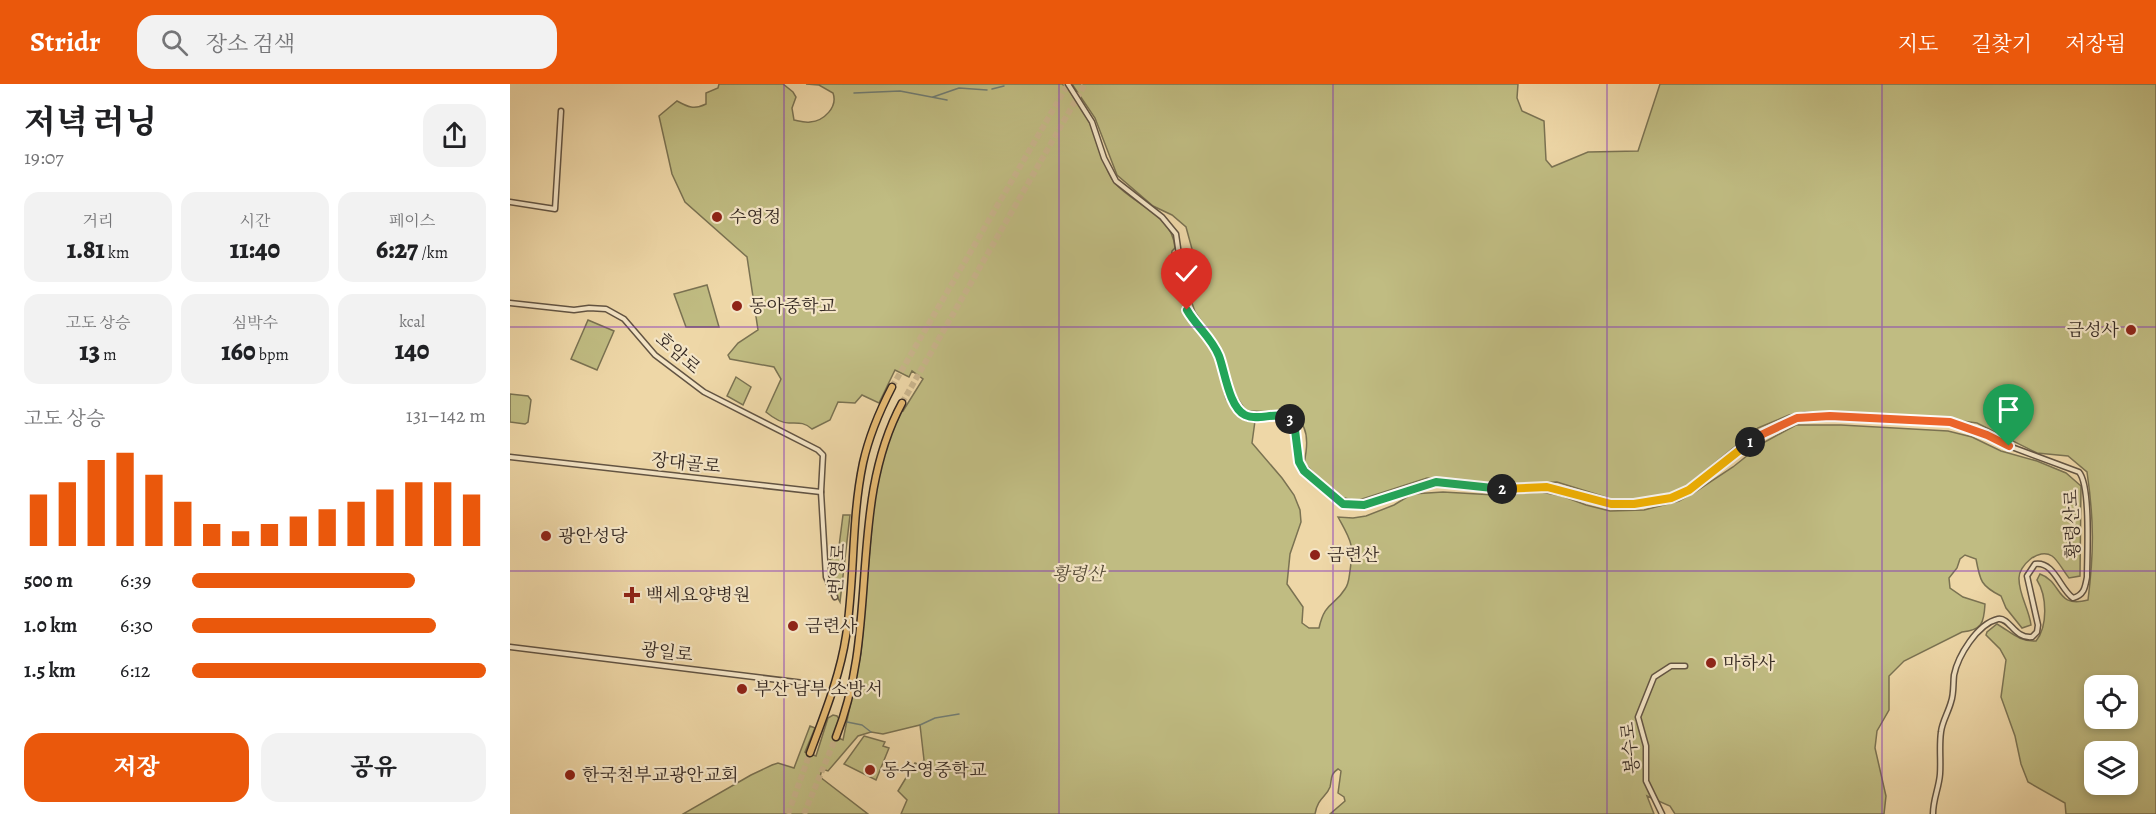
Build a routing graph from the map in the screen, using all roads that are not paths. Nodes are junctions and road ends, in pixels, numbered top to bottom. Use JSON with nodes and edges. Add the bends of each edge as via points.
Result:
{"nodes":[{"id":1,"x":1068,"y":84,"type":"edge"},
{"id":2,"x":561,"y":111,"type":"dead end"},
{"id":3,"x":510,"y":202,"type":"edge"},
{"id":4,"x":510,"y":303,"type":"edge"},
{"id":5,"x":892,"y":387,"type":"tunnel mouth"},
{"id":6,"x":902,"y":403,"type":"tunnel mouth"},
{"id":7,"x":510,"y":457,"type":"edge"},
{"id":8,"x":822,"y":492,"type":"junction"},
{"id":9,"x":835,"y":597,"type":"dead end"},
{"id":10,"x":510,"y":647,"type":"edge"},
{"id":11,"x":1685,"y":666,"type":"dead end"},
{"id":12,"x":820,"y":685,"type":"dead end"},
{"id":13,"x":836,"y":737,"type":"tunnel mouth"},
{"id":14,"x":810,"y":753,"type":"tunnel mouth"},
{"id":15,"x":1662,"y":814,"type":"edge"},
{"id":16,"x":1933,"y":814,"type":"edge"}],
"edges":[{"from":1,"to":16,"type":"street","name":"황령산로","via":[[1092,122],[1116,181],[1162,217],[1176,234],[1187,310],[1218,355],[1239,411],[1254,417],[1280,415],[1293,422],[1304,471],[1343,504],[1364,505],[1444,482],[1490,489],[1547,487],[1611,504],[1671,498],[1689,490],[1763,434],[1797,418],[1830,416],[1950,422],[2079,472],[2085,481],[2086,498],[2085,590],[2073,598],[2048,567],[2035,564],[2027,576],[2037,632],[2032,637],[2019,636],[1999,619],[1986,625],[1966,647],[1955,670],[1951,702],[1941,732]]},
{"from":2,"to":3,"type":"street","via":[[555,209]]},
{"from":4,"to":8,"type":"street","name":"호암로","via":[[606,309],[624,319],[655,355],[698,388],[823,454]]},
{"from":5,"to":14,"type":"highway","name":"번영로","via":[[863,463],[845,645]]},
{"from":6,"to":13,"type":"highway","name":"번영로","via":[[883,444],[874,478],[858,655]]},
{"from":7,"to":8,"type":"street","name":"장대골로"},
{"from":8,"to":9,"type":"street","via":[[826,577]]},
{"from":10,"to":12,"type":"street","name":"광일로"},
{"from":11,"to":15,"type":"street","name":"봉수로","via":[[1671,666],[1654,677],[1638,717],[1646,746],[1646,781]]}]}
